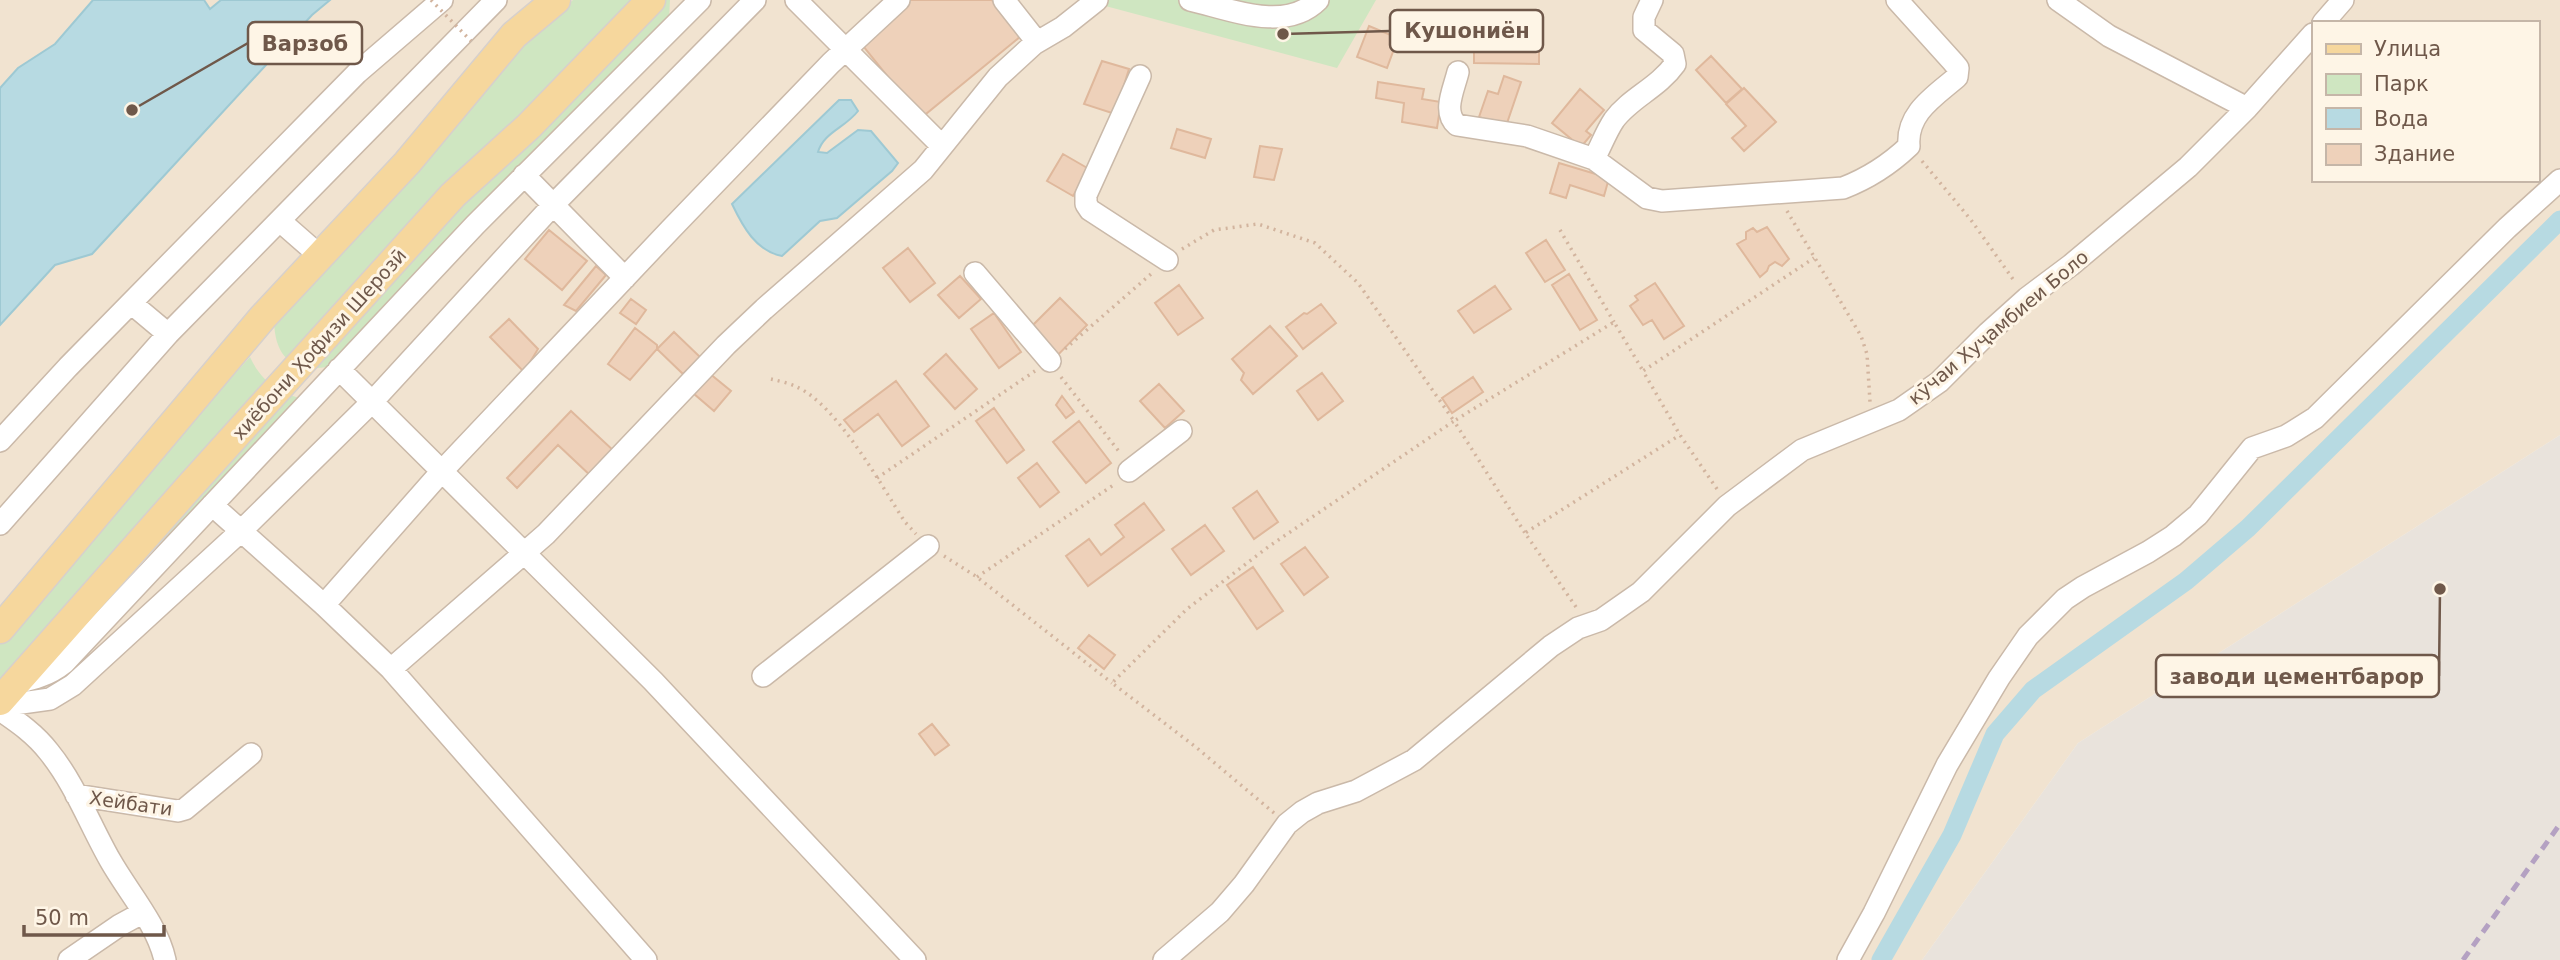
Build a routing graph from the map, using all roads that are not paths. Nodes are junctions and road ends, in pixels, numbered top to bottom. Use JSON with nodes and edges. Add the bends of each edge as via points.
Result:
{"nodes":[{"id":1,"x":442,"y":0,"type":"edge"},
{"id":2,"x":496,"y":0,"type":"edge"},
{"id":3,"x":556,"y":0,"type":"edge"},
{"id":4,"x":651,"y":0,"type":"edge"},
{"id":5,"x":700,"y":0,"type":"edge"},
{"id":6,"x":755,"y":0,"type":"edge"},
{"id":7,"x":796,"y":0,"type":"edge"},
{"id":8,"x":899,"y":0,"type":"edge"},
{"id":9,"x":1004,"y":0,"type":"edge"},
{"id":10,"x":1097,"y":0,"type":"edge"},
{"id":11,"x":1318,"y":0,"type":"edge"},
{"id":12,"x":1652,"y":0,"type":"edge"},
{"id":13,"x":1897,"y":0,"type":"edge"},
{"id":14,"x":2058,"y":0,"type":"edge"},
{"id":15,"x":2343,"y":0,"type":"edge"},
{"id":16,"x":1200,"y":1,"type":"edge"},
{"id":17,"x":2325,"y":21,"type":"edge"},
{"id":18,"x":2312,"y":34,"type":"edge"},
{"id":19,"x":1037,"y":42,"type":"junction"},
{"id":20,"x":844,"y":51,"type":"junction"},
{"id":21,"x":1458,"y":72,"type":"dead end"},
{"id":22,"x":1140,"y":76,"type":"dead end"},
{"id":23,"x":2247,"y":108,"type":"junction"},
{"id":24,"x":942,"y":146,"type":"junction"},
{"id":25,"x":1594,"y":159,"type":"junction"},
{"id":26,"x":524,"y":175,"type":"junction"},
{"id":27,"x":2560,"y":180,"type":"edge"},
{"id":28,"x":554,"y":204,"type":"junction"},
{"id":29,"x":280,"y":221,"type":"junction"},
{"id":30,"x":320,"y":256,"type":"junction"},
{"id":31,"x":1167,"y":260,"type":"road end"},
{"id":32,"x":975,"y":273,"type":"dead end"},
{"id":33,"x":625,"y":278,"type":"junction"},
{"id":34,"x":131,"y":303,"type":"junction"},
{"id":35,"x":168,"y":334,"type":"junction"},
{"id":36,"x":1049,"y":361,"type":"road end"},
{"id":37,"x":339,"y":369,"type":"junction"},
{"id":38,"x":373,"y":401,"type":"junction"},
{"id":39,"x":1181,"y":431,"type":"dead end"},
{"id":40,"x":0,"y":441,"type":"edge"},
{"id":41,"x":442,"y":471,"type":"junction"},
{"id":42,"x":1129,"y":471,"type":"road end"},
{"id":43,"x":212,"y":505,"type":"junction"},
{"id":44,"x":0,"y":524,"type":"edge"},
{"id":45,"x":241,"y":531,"type":"junction"},
{"id":46,"x":928,"y":546,"type":"dead end"},
{"id":47,"x":524,"y":552,"type":"junction"},
{"id":48,"x":324,"y":605,"type":"junction"},
{"id":49,"x":0,"y":629,"type":"edge"},
{"id":50,"x":391,"y":669,"type":"junction"},
{"id":51,"x":763,"y":676,"type":"dead end"},
{"id":52,"x":4,"y":700,"type":"edge"},
{"id":53,"x":251,"y":754,"type":"dead end"},
{"id":54,"x":76,"y":795,"type":"junction"},
{"id":55,"x":142,"y":913,"type":"junction"},
{"id":56,"x":69,"y":960,"type":"edge"},
{"id":57,"x":165,"y":960,"type":"edge"},
{"id":58,"x":646,"y":960,"type":"edge"},
{"id":59,"x":915,"y":960,"type":"edge"},
{"id":60,"x":1164,"y":960,"type":"edge"},
{"id":61,"x":1848,"y":960,"type":"edge"}],
"edges":[{"from":1,"to":34,"type":"street","via":[[357,73]]},
{"from":2,"to":29,"type":"street"},
{"from":3,"to":30,"type":"main road","via":[[514,35],[407,163]]},
{"from":4,"to":52,"type":"main road","name":"хиёбони Ҳофизи Шерозӣ","via":[[529,126],[453,195]]},
{"from":5,"to":26,"type":"street"},
{"from":6,"to":28,"type":"street"},
{"from":7,"to":20,"type":"street"},
{"from":8,"to":20,"type":"street"},
{"from":9,"to":19,"type":"street"},
{"from":10,"to":19,"type":"street"},
{"from":11,"to":16,"type":"street","via":[[1290,17]]},
{"from":12,"to":25,"type":"street","via":[[1644,30],[1673,54],[1675,64],[1664,79],[1615,119]]},
{"from":13,"to":25,"type":"street","via":[[1958,68],[1957,77],[1919,110],[1908,136],[1909,146],[1862,181],[1843,188],[1662,201],[1647,198]]},
{"from":14,"to":23,"type":"street","via":[[2109,36]]},
{"from":15,"to":17,"type":"street"},
{"from":18,"to":23,"type":"street","name":"кӯчаи Хуҷамбиеи Боло"},
{"from":19,"to":24,"type":"street","via":[[998,77]]},
{"from":20,"to":24,"type":"street"},
{"from":20,"to":33,"type":"street"},
{"from":21,"to":25,"type":"street","via":[[1448,110],[1457,125],[1527,136]]},
{"from":22,"to":31,"type":"street","via":[[1086,204]]},
{"from":23,"to":60,"type":"street","name":"кӯчаи Хуҷамбиеи Боло","via":[[2188,167],[2026,298],[1939,382],[1899,410],[1802,450],[1727,506],[1641,592],[1601,620],[1550,646],[1414,760],[1356,791],[1318,803],[1287,824],[1220,912]]},
{"from":24,"to":47,"type":"street","via":[[923,170],[726,345]]},
{"from":26,"to":28,"type":"street"},
{"from":26,"to":37,"type":"street"},
{"from":27,"to":61,"type":"street","via":[[2315,418],[2286,436],[2252,448],[2198,515],[2173,536],[2083,587],[2028,636],[1947,765]]},
{"from":28,"to":33,"type":"street"},
{"from":28,"to":38,"type":"street"},
{"from":29,"to":30,"type":"street"},
{"from":29,"to":35,"type":"street"},
{"from":30,"to":49,"type":"main road","via":[[263,317]]},
{"from":32,"to":36,"type":"street"},
{"from":33,"to":41,"type":"street"},
{"from":34,"to":35,"type":"street"},
{"from":34,"to":40,"type":"street"},
{"from":35,"to":44,"type":"street"},
{"from":37,"to":38,"type":"street"},
{"from":37,"to":43,"type":"street"},
{"from":38,"to":41,"type":"street"},
{"from":38,"to":45,"type":"street"},
{"from":39,"to":42,"type":"street"},
{"from":41,"to":47,"type":"street"},
{"from":41,"to":48,"type":"street"},
{"from":43,"to":45,"type":"street"},
{"from":43,"to":52,"type":"street","via":[[64,663]]},
{"from":45,"to":48,"type":"street"},
{"from":45,"to":52,"type":"street","via":[[73,685],[50,699]]},
{"from":46,"to":51,"type":"street"},
{"from":47,"to":50,"type":"street"},
{"from":47,"to":59,"type":"street","via":[[653,681]]},
{"from":48,"to":50,"type":"street"},
{"from":50,"to":58,"type":"street"},
{"from":52,"to":54,"type":"street","via":[[66,774]]},
{"from":53,"to":54,"type":"street","name":"Хейбати","via":[[178,811]]},
{"from":54,"to":55,"type":"street"},
{"from":55,"to":56,"type":"street"},
{"from":55,"to":57,"type":"street"}]}
